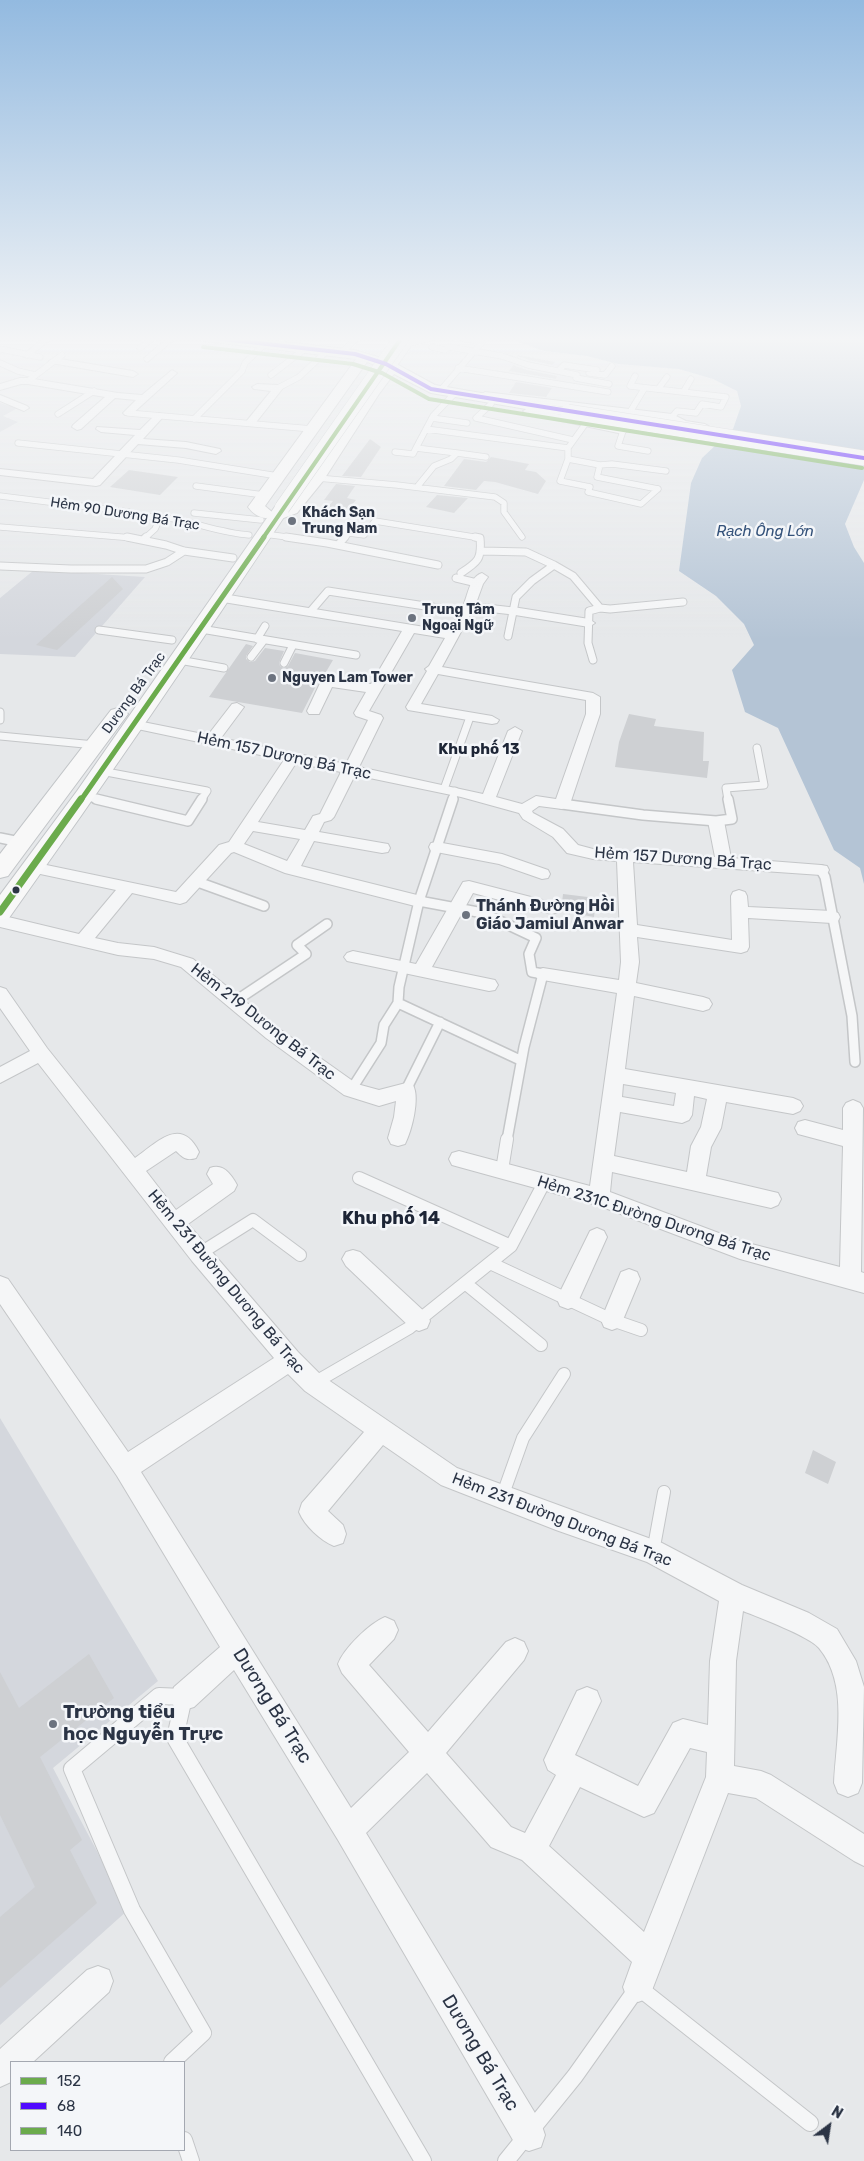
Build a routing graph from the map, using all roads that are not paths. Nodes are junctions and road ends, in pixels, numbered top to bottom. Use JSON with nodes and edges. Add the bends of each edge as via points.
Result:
{"nodes":[{"id":1,"x":137,"y":438,"type":"edge"},
{"id":2,"x":143,"y":438,"type":"edge"},
{"id":3,"x":306,"y":438,"type":"edge"},
{"id":4,"x":322,"y":438,"type":"edge"},
{"id":5,"x":326,"y":438,"type":"edge"},
{"id":6,"x":343,"y":438,"type":"edge"},
{"id":7,"x":421,"y":438,"type":"edge"},
{"id":8,"x":492,"y":438,"type":"edge"},
{"id":9,"x":564,"y":438,"type":"edge"},
{"id":10,"x":621,"y":438,"type":"edge"},
{"id":11,"x":734,"y":438,"type":"edge"},
{"id":12,"x":573,"y":440,"type":"joint"},
{"id":13,"x":18,"y":443,"type":"dead end"},
{"id":14,"x":416,"y":448,"type":"junction"},
{"id":15,"x":568,"y":448,"type":"junction"},
{"id":16,"x":648,"y":451,"type":"dead end"},
{"id":17,"x":216,"y":452,"type":"dead end"},
{"id":18,"x":395,"y":452,"type":"dead end"},
{"id":19,"x":457,"y":453,"type":"junction"},
{"id":20,"x":123,"y":454,"type":"junction"},
{"id":21,"x":486,"y":457,"type":"dead end"},
{"id":22,"x":864,"y":458,"type":"edge"},
{"id":23,"x":568,"y":459,"type":"junction"},
{"id":24,"x":600,"y":466,"type":"junction"},
{"id":25,"x":666,"y":471,"type":"dead end"},
{"id":26,"x":0,"y":472,"type":"edge"},
{"id":27,"x":278,"y":476,"type":"junction"},
{"id":28,"x":317,"y":478,"type":"junction"},
{"id":29,"x":96,"y":483,"type":"joint"},
{"id":30,"x":196,"y":486,"type":"dead end"},
{"id":31,"x":417,"y":487,"type":"junction"},
{"id":32,"x":0,"y":496,"type":"edge"},
{"id":33,"x":194,"y":513,"type":"dead end"},
{"id":34,"x":267,"y":516,"type":"junction"},
{"id":35,"x":160,"y":518,"type":"junction"},
{"id":36,"x":0,"y":527,"type":"edge"},
{"id":37,"x":522,"y":537,"type":"dead end"},
{"id":38,"x":143,"y":540,"type":"junction"},
{"id":39,"x":338,"y":545,"type":"junction"},
{"id":40,"x":184,"y":551,"type":"junction"},
{"id":41,"x":482,"y":551,"type":"junction"},
{"id":42,"x":233,"y":558,"type":"junction"},
{"id":43,"x":0,"y":566,"type":"edge"},
{"id":44,"x":438,"y":566,"type":"dead end"},
{"id":45,"x":554,"y":566,"type":"junction"},
{"id":46,"x":480,"y":580,"type":"joint"},
{"id":47,"x":223,"y":598,"type":"junction"},
{"id":48,"x":683,"y":602,"type":"dead end"},
{"id":49,"x":600,"y":608,"type":"junction"},
{"id":50,"x":467,"y":609,"type":"junction"},
{"id":51,"x":310,"y":612,"type":"junction"},
{"id":52,"x":513,"y":612,"type":"junction"},
{"id":53,"x":589,"y":623,"type":"junction"},
{"id":54,"x":265,"y":626,"type":"dead end"},
{"id":55,"x":410,"y":628,"type":"junction"},
{"id":56,"x":201,"y":629,"type":"junction"},
{"id":57,"x":99,"y":630,"type":"dead end"},
{"id":58,"x":451,"y":635,"type":"junction"},
{"id":59,"x":508,"y":636,"type":"dead end"},
{"id":60,"x":260,"y":639,"type":"junction"},
{"id":61,"x":172,"y":640,"type":"junction"},
{"id":62,"x":294,"y":645,"type":"junction"},
{"id":63,"x":356,"y":655,"type":"dead end"},
{"id":64,"x":252,"y":657,"type":"dead end"},
{"id":65,"x":179,"y":660,"type":"junction"},
{"id":66,"x":593,"y":660,"type":"dead end"},
{"id":67,"x":284,"y":663,"type":"dead end"},
{"id":68,"x":224,"y":668,"type":"dead end"},
{"id":69,"x":432,"y":669,"type":"junction"},
{"id":70,"x":375,"y":689,"type":"junction"},
{"id":71,"x":237,"y":707,"type":"dead end"},
{"id":72,"x":413,"y":707,"type":"joint"},
{"id":73,"x":314,"y":711,"type":"dead end"},
{"id":74,"x":0,"y":712,"type":"edge"},
{"id":75,"x":470,"y":717,"type":"junction"},
{"id":76,"x":0,"y":720,"type":"edge"},
{"id":77,"x":492,"y":720,"type":"dead end"},
{"id":78,"x":133,"y":724,"type":"junction"},
{"id":79,"x":515,"y":731,"type":"dead end"},
{"id":80,"x":0,"y":736,"type":"edge"},
{"id":81,"x":211,"y":741,"type":"junction"},
{"id":82,"x":95,"y":745,"type":"junction"},
{"id":83,"x":757,"y":748,"type":"dead end"},
{"id":84,"x":292,"y":758,"type":"junction"},
{"id":85,"x":351,"y":770,"type":"junction"},
{"id":86,"x":88,"y":782,"type":"junction"},
{"id":87,"x":449,"y":790,"type":"junction"},
{"id":88,"x":488,"y":800,"type":"junction"},
{"id":89,"x":562,"y":804,"type":"junction"},
{"id":90,"x":524,"y":810,"type":"junction"},
{"id":91,"x":716,"y":821,"type":"junction"},
{"id":92,"x":248,"y":825,"type":"junction"},
{"id":93,"x":310,"y":834,"type":"junction"},
{"id":94,"x":10,"y":840,"type":"edge"},
{"id":95,"x":235,"y":846,"type":"junction"},
{"id":96,"x":382,"y":848,"type":"dead end"},
{"id":97,"x":436,"y":848,"type":"junction"},
{"id":98,"x":625,"y":857,"type":"junction"},
{"id":99,"x":724,"y":862,"type":"junction"},
{"id":100,"x":32,"y":867,"type":"junction"},
{"id":101,"x":291,"y":869,"type":"junction"},
{"id":102,"x":0,"y":870,"type":"edge"},
{"id":103,"x":822,"y":870,"type":"joint"},
{"id":104,"x":542,"y":874,"type":"dead end"},
{"id":105,"x":196,"y":881,"type":"junction"},
{"id":106,"x":128,"y":887,"type":"junction"},
{"id":107,"x":180,"y":898,"type":"joint"},
{"id":108,"x":419,"y":901,"type":"junction"},
{"id":109,"x":264,"y":906,"type":"dead end"},
{"id":110,"x":459,"y":907,"type":"junction"},
{"id":111,"x":552,"y":908,"type":"dead end"},
{"id":112,"x":0,"y":912,"type":"edge"},
{"id":113,"x":832,"y":917,"type":"junction"},
{"id":114,"x":0,"y":921,"type":"edge"},
{"id":115,"x":327,"y":924,"type":"dead end"},
{"id":116,"x":629,"y":930,"type":"junction"},
{"id":117,"x":82,"y":941,"type":"junction"},
{"id":118,"x":353,"y":957,"type":"dead end"},
{"id":119,"x":412,"y":970,"type":"junction"},
{"id":120,"x":543,"y":974,"type":"junction"},
{"id":121,"x":489,"y":985,"type":"dead end"},
{"id":122,"x":627,"y":988,"type":"junction"},
{"id":123,"x":0,"y":994,"type":"edge"},
{"id":124,"x":234,"y":1002,"type":"junction"},
{"id":125,"x":398,"y":1003,"type":"junction"},
{"id":126,"x":703,"y":1004,"type":"dead end"},
{"id":127,"x":440,"y":1022,"type":"junction"},
{"id":128,"x":41,"y":1053,"type":"junction"},
{"id":129,"x":520,"y":1060,"type":"junction"},
{"id":130,"x":855,"y":1062,"type":"dead end"},
{"id":131,"x":616,"y":1075,"type":"junction"},
{"id":132,"x":0,"y":1076,"type":"edge"},
{"id":133,"x":686,"y":1087,"type":"junction"},
{"id":134,"x":351,"y":1090,"type":"junction"},
{"id":135,"x":406,"y":1090,"type":"junction"},
{"id":136,"x":718,"y":1093,"type":"junction"},
{"id":137,"x":612,"y":1103,"type":"junction"},
{"id":138,"x":793,"y":1106,"type":"dead end"},
{"id":139,"x":853,"y":1108,"type":"dead end"},
{"id":140,"x":805,"y":1128,"type":"dead end"},
{"id":141,"x":398,"y":1138,"type":"dead end"},
{"id":142,"x":852,"y":1140,"type":"junction"},
{"id":143,"x":189,"y":1152,"type":"dead end"},
{"id":144,"x":459,"y":1159,"type":"dead end"},
{"id":145,"x":604,"y":1162,"type":"junction"},
{"id":146,"x":132,"y":1170,"type":"junction"},
{"id":147,"x":502,"y":1170,"type":"junction"},
{"id":148,"x":217,"y":1174,"type":"dead end"},
{"id":149,"x":359,"y":1178,"type":"dead end"},
{"id":150,"x":545,"y":1182,"type":"junction"},
{"id":151,"x":695,"y":1182,"type":"junction"},
{"id":152,"x":599,"y":1197,"type":"junction"},
{"id":153,"x":771,"y":1199,"type":"dead end"},
{"id":154,"x":174,"y":1223,"type":"junction"},
{"id":155,"x":597,"y":1237,"type":"dead end"},
{"id":156,"x":511,"y":1246,"type":"junction"},
{"id":157,"x":199,"y":1254,"type":"junction"},
{"id":158,"x":300,"y":1255,"type":"dead end"},
{"id":159,"x":354,"y":1259,"type":"dead end"},
{"id":160,"x":490,"y":1263,"type":"junction"},
{"id":161,"x":629,"y":1279,"type":"dead end"},
{"id":162,"x":857,"y":1281,"type":"edge"},
{"id":163,"x":465,"y":1283,"type":"junction"},
{"id":164,"x":0,"y":1286,"type":"edge"},
{"id":165,"x":568,"y":1299,"type":"junction"},
{"id":166,"x":612,"y":1320,"type":"junction"},
{"id":167,"x":418,"y":1321,"type":"junction"},
{"id":168,"x":641,"y":1330,"type":"dead end"},
{"id":169,"x":540,"y":1345,"type":"dead end"},
{"id":170,"x":290,"y":1360,"type":"junction"},
{"id":171,"x":564,"y":1374,"type":"dead end"},
{"id":172,"x":314,"y":1383,"type":"junction"},
{"id":173,"x":382,"y":1430,"type":"junction"},
{"id":174,"x":125,"y":1468,"type":"junction"},
{"id":175,"x":664,"y":1492,"type":"dead end"},
{"id":176,"x":502,"y":1497,"type":"junction"},
{"id":177,"x":334,"y":1534,"type":"dead end"},
{"id":178,"x":652,"y":1552,"type":"junction"},
{"id":179,"x":733,"y":1594,"type":"junction"},
{"id":180,"x":386,"y":1630,"type":"dead end"},
{"id":181,"x":237,"y":1650,"type":"junction"},
{"id":182,"x":514,"y":1651,"type":"dead end"},
{"id":183,"x":184,"y":1697,"type":"junction"},
{"id":184,"x":587,"y":1701,"type":"dead end"},
{"id":185,"x":721,"y":1742,"type":"junction"},
{"id":186,"x":428,"y":1753,"type":"junction"},
{"id":187,"x":574,"y":1770,"type":"junction"},
{"id":188,"x":720,"y":1777,"type":"junction"},
{"id":189,"x":848,"y":1783,"type":"dead end"},
{"id":190,"x":348,"y":1830,"type":"junction"},
{"id":191,"x":532,"y":1850,"type":"junction"},
{"id":192,"x":864,"y":1851,"type":"edge"},
{"id":193,"x":649,"y":1957,"type":"junction"},
{"id":194,"x":98,"y":1981,"type":"dead end"},
{"id":195,"x":638,"y":1987,"type":"junction"},
{"id":196,"x":11,"y":2061,"type":"edge"},
{"id":197,"x":173,"y":2061,"type":"edge"},
{"id":198,"x":10,"y":2062,"type":"edge"},
{"id":199,"x":0,"y":2071,"type":"edge"},
{"id":200,"x":810,"y":2122,"type":"dead end"},
{"id":201,"x":529,"y":2135,"type":"junction"},
{"id":202,"x":185,"y":2143,"type":"edge"},
{"id":203,"x":192,"y":2161,"type":"edge"},
{"id":204,"x":423,"y":2161,"type":"edge"},
{"id":205,"x":506,"y":2161,"type":"edge"}],
"edges":[{"from":1,"to":20,"type":"street"},
{"from":2,"to":17,"type":"street","via":[[204,447]]},
{"from":3,"to":27,"type":"main road","name":"Dương Bá Trạc"},
{"from":4,"to":34,"type":"main road"},
{"from":5,"to":34,"type":"main road","bridge":true},
{"from":6,"to":28,"type":"main road","name":"Dương Bá Trạc"},
{"from":7,"to":14,"type":"lane"},
{"from":8,"to":15,"type":"lane"},
{"from":9,"to":12,"type":"lane"},
{"from":10,"to":16,"type":"lane","via":[[618,446]]},
{"from":11,"to":22,"type":"main road","bridge":true},
{"from":12,"to":15,"type":"lane"},
{"from":13,"to":20,"type":"lane"},
{"from":14,"to":18,"type":"lane","via":[[413,454]]},
{"from":14,"to":19,"type":"lane"},
{"from":15,"to":23,"type":"lane"},
{"from":19,"to":21,"type":"lane"},
{"from":19,"to":31,"type":"lane","via":[[434,466]]},
{"from":20,"to":27,"type":"lane"},
{"from":20,"to":29,"type":"street"},
{"from":23,"to":24,"type":"lane"},
{"from":23,"to":24,"type":"lane","via":[[560,481],[590,487],[588,492],[641,504],[658,489],[597,478]]},
{"from":24,"to":25,"type":"lane","via":[[612,464]]},
{"from":26,"to":29,"type":"street"},
{"from":27,"to":34,"type":"main road","name":"Dương Bá Trạc"},
{"from":28,"to":31,"type":"lane"},
{"from":28,"to":34,"type":"main road","name":"Dương Bá Trạc","via":[[291,510]]},
{"from":30,"to":34,"type":"lane"},
{"from":31,"to":37,"type":"lane","via":[[501,499],[504,512]]},
{"from":32,"to":35,"type":"lane","name":"Hẻm 90 Dương Bá Trạc"},
{"from":33,"to":34,"type":"lane","via":[[220,517]]},
{"from":34,"to":35,"type":"lane","name":"Hẻm 90 Dương Bá Trạc","via":[[230,534],[203,525]]},
{"from":34,"to":39,"type":"lane"},
{"from":34,"to":42,"type":"main road","name":"Dương Bá Trạc"},
{"from":34,"to":47,"type":"main road","name":"Dương Bá Trạc"},
{"from":35,"to":38,"type":"lane"},
{"from":36,"to":38,"type":"lane"},
{"from":38,"to":40,"type":"lane"},
{"from":39,"to":41,"type":"lane","via":[[349,533],[364,535],[375,522],[480,538]]},
{"from":39,"to":44,"type":"lane"},
{"from":40,"to":42,"type":"lane"},
{"from":40,"to":43,"type":"lane","via":[[167,562],[146,569]]},
{"from":41,"to":45,"type":"lane","via":[[526,552]]},
{"from":41,"to":46,"type":"lane","via":[[480,560],[459,575]]},
{"from":42,"to":61,"type":"main road","name":"Dương Bá Trạc"},
{"from":45,"to":49,"type":"lane","via":[[573,576]]},
{"from":45,"to":52,"type":"lane","via":[[516,597]]},
{"from":46,"to":50,"type":"street"},
{"from":47,"to":51,"type":"street"},
{"from":47,"to":56,"type":"main road","name":"Dương Bá Trạc"},
{"from":48,"to":49,"type":"lane"},
{"from":49,"to":53,"type":"lane","via":[[590,611]]},
{"from":50,"to":51,"type":"lane","via":[[328,591]]},
{"from":50,"to":52,"type":"lane"},
{"from":50,"to":58,"type":"street"},
{"from":51,"to":55,"type":"street"},
{"from":52,"to":53,"type":"street"},
{"from":52,"to":59,"type":"lane"},
{"from":53,"to":66,"type":"lane","via":[[588,643]]},
{"from":54,"to":60,"type":"lane"},
{"from":55,"to":58,"type":"street"},
{"from":55,"to":70,"type":"street"},
{"from":56,"to":60,"type":"lane"},
{"from":56,"to":65,"type":"main road","name":"Dương Bá Trạc"},
{"from":57,"to":61,"type":"lane"},
{"from":58,"to":69,"type":"street"},
{"from":60,"to":62,"type":"lane"},
{"from":60,"to":64,"type":"lane"},
{"from":61,"to":82,"type":"main road","name":"Dương Bá Trạc"},
{"from":62,"to":63,"type":"lane"},
{"from":62,"to":67,"type":"lane"},
{"from":65,"to":68,"type":"lane"},
{"from":65,"to":78,"type":"main road","name":"Dương Bá Trạc"},
{"from":69,"to":72,"type":"street"},
{"from":69,"to":89,"type":"street","via":[[593,697],[593,714]]},
{"from":70,"to":73,"type":"street","via":[[327,682]]},
{"from":70,"to":85,"type":"street","via":[[361,713],[376,718]]},
{"from":71,"to":81,"type":"street"},
{"from":72,"to":75,"type":"street"},
{"from":74,"to":76,"type":"lane"},
{"from":75,"to":77,"type":"street"},
{"from":75,"to":87,"type":"lane"},
{"from":78,"to":81,"type":"street","name":"Hẻm 157 Dương Bá Trạc"},
{"from":78,"to":86,"type":"main road","name":"Dương Bá Trạc"},
{"from":79,"to":88,"type":"street"},
{"from":80,"to":82,"type":"lane"},
{"from":81,"to":84,"type":"street","name":"Hẻm 157 Dương Bá Trạc"},
{"from":82,"to":86,"type":"main road","name":"Dương Bá Trạc"},
{"from":83,"to":91,"type":"lane","via":[[764,785],[726,788],[732,819]]},
{"from":84,"to":85,"type":"street","name":"Hẻm 157 Dương Bá Trạc"},
{"from":84,"to":92,"type":"street"},
{"from":85,"to":87,"type":"street","name":"Hẻm 157 Dương Bá Trạc"},
{"from":85,"to":93,"type":"street","via":[[326,817],[318,819]]},
{"from":86,"to":86,"type":"lane","via":[[188,821],[207,791]]},
{"from":86,"to":94,"type":"main road","name":"Dương Bá Trạc"},
{"from":86,"to":100,"type":"main road","name":"Dương Bá Trạc"},
{"from":87,"to":88,"type":"street","name":"Hẻm 157 Dương Bá Trạc"},
{"from":87,"to":97,"type":"lane"},
{"from":88,"to":90,"type":"street","name":"Hẻm 157 Dương Bá Trạc"},
{"from":89,"to":90,"type":"street","via":[[536,801]]},
{"from":89,"to":91,"type":"lane"},
{"from":90,"to":98,"type":"street","name":"Hẻm 157 Dương Bá Trạc","via":[[528,816],[558,833],[573,849]]},
{"from":91,"to":99,"type":"street"},
{"from":92,"to":93,"type":"street"},
{"from":92,"to":95,"type":"street"},
{"from":93,"to":96,"type":"street"},
{"from":93,"to":101,"type":"street"},
{"from":94,"to":102,"type":"main road","name":"Dương Bá Trạc"},
{"from":95,"to":101,"type":"street"},
{"from":95,"to":105,"type":"street","via":[[224,849]]},
{"from":97,"to":104,"type":"street","via":[[502,859]]},
{"from":97,"to":108,"type":"lane"},
{"from":98,"to":99,"type":"street","name":"Hẻm 157 Dương Bá Trạc"},
{"from":98,"to":116,"type":"street"},
{"from":99,"to":103,"type":"street","name":"Hẻm 157 Dương Bá Trạc"},
{"from":100,"to":106,"type":"street"},
{"from":100,"to":112,"type":"main road","name":"Dương Bá Trạc"},
{"from":101,"to":108,"type":"street"},
{"from":103,"to":113,"type":"lane","name":"Hẻm 157 Dương Bá Trạc"},
{"from":105,"to":107,"type":"street"},
{"from":105,"to":109,"type":"lane"},
{"from":106,"to":107,"type":"street"},
{"from":106,"to":117,"type":"street"},
{"from":108,"to":110,"type":"lane"},
{"from":108,"to":119,"type":"lane"},
{"from":110,"to":111,"type":"street","via":[[470,886]]},
{"from":110,"to":119,"type":"street"},
{"from":110,"to":120,"type":"lane","via":[[483,913],[536,938],[529,954],[532,972]]},
{"from":113,"to":116,"type":"street","via":[[739,904],[741,947]]},
{"from":113,"to":130,"type":"lane","name":"Hẻm 157 Dương Bá Trạc","via":[[852,1016]]},
{"from":114,"to":117,"type":"street","name":"Hẻm 219 Dương Bá Trạc"},
{"from":115,"to":124,"type":"lane","via":[[297,945],[306,954]]},
{"from":116,"to":122,"type":"street"},
{"from":117,"to":124,"type":"street","name":"Hẻm 219 Dương Bá Trạc","via":[[154,952],[187,963]]},
{"from":118,"to":119,"type":"street"},
{"from":119,"to":121,"type":"street"},
{"from":119,"to":125,"type":"lane"},
{"from":120,"to":122,"type":"street"},
{"from":120,"to":129,"type":"lane","via":[[532,1005]]},
{"from":122,"to":126,"type":"street"},
{"from":122,"to":131,"type":"street"},
{"from":123,"to":128,"type":"street","name":"Hẻm 231 Đường Dương Bá Trạc"},
{"from":124,"to":134,"type":"street","name":"Hẻm 219 Dương Bá Trạc"},
{"from":125,"to":127,"type":"lane"},
{"from":125,"to":134,"type":"lane","via":[[384,1024],[381,1043]]},
{"from":127,"to":129,"type":"lane"},
{"from":127,"to":135,"type":"lane"},
{"from":128,"to":132,"type":"street"},
{"from":128,"to":146,"type":"street","name":"Hẻm 231 Đường Dương Bá Trạc"},
{"from":129,"to":147,"type":"lane"},
{"from":131,"to":133,"type":"street"},
{"from":131,"to":137,"type":"street"},
{"from":133,"to":136,"type":"street"},
{"from":133,"to":137,"type":"street","via":[[682,1115]]},
{"from":134,"to":135,"type":"street","name":"Hẻm 219 Dương Bá Trạc","via":[[379,1098]]},
{"from":135,"to":141,"type":"street"},
{"from":136,"to":138,"type":"street"},
{"from":136,"to":151,"type":"street","via":[[711,1128],[701,1146]]},
{"from":137,"to":145,"type":"street"},
{"from":139,"to":142,"type":"street"},
{"from":140,"to":142,"type":"street"},
{"from":142,"to":162,"type":"street"},
{"from":143,"to":146,"type":"street","via":[[178,1140]]},
{"from":144,"to":147,"type":"street","name":"Hẻm 231C Đường Dương Bá Trạc"},
{"from":145,"to":151,"type":"street"},
{"from":145,"to":152,"type":"street"},
{"from":146,"to":154,"type":"street","name":"Hẻm 231 Đường Dương Bá Trạc"},
{"from":147,"to":150,"type":"street","name":"Hẻm 231C Đường Dương Bá Trạc"},
{"from":148,"to":154,"type":"street","via":[[227,1185]]},
{"from":149,"to":156,"type":"lane"},
{"from":150,"to":152,"type":"street","name":"Hẻm 231C Đường Dương Bá Trạc"},
{"from":150,"to":156,"type":"lane"},
{"from":151,"to":153,"type":"street"},
{"from":152,"to":162,"type":"street","name":"Hẻm 231C Đường Dương Bá Trạc","via":[[740,1250]]},
{"from":154,"to":157,"type":"street","name":"Hẻm 231 Đường Dương Bá Trạc"},
{"from":155,"to":165,"type":"street"},
{"from":156,"to":160,"type":"lane"},
{"from":157,"to":158,"type":"lane","via":[[253,1220]]},
{"from":157,"to":170,"type":"street","name":"Hẻm 231 Đường Dương Bá Trạc"},
{"from":159,"to":167,"type":"street"},
{"from":160,"to":163,"type":"lane"},
{"from":160,"to":165,"type":"lane"},
{"from":161,"to":166,"type":"street"},
{"from":163,"to":167,"type":"lane"},
{"from":163,"to":169,"type":"lane"},
{"from":164,"to":174,"type":"street","name":"Dương Bá Trạc"},
{"from":165,"to":166,"type":"lane"},
{"from":166,"to":168,"type":"lane"},
{"from":167,"to":172,"type":"lane"},
{"from":170,"to":172,"type":"street","name":"Hẻm 231 Đường Dương Bá Trạc"},
{"from":170,"to":174,"type":"street"},
{"from":171,"to":176,"type":"lane","via":[[523,1438]]},
{"from":172,"to":173,"type":"street","name":"Hẻm 231 Đường Dương Bá Trạc"},
{"from":173,"to":176,"type":"street","name":"Hẻm 231 Đường Dương Bá Trạc","via":[[449,1476]]},
{"from":173,"to":177,"type":"street","via":[[311,1512]]},
{"from":174,"to":181,"type":"street","name":"Dương Bá Trạc"},
{"from":175,"to":178,"type":"lane"},
{"from":176,"to":178,"type":"street","name":"Hẻm 231 Đường Dương Bá Trạc"},
{"from":178,"to":179,"type":"street","name":"Hẻm 231 Đường Dương Bá Trạc"},
{"from":179,"to":185,"type":"street","via":[[723,1661]]},
{"from":179,"to":189,"type":"street","name":"Hẻm 231 Đường Dương Bá Trạc","via":[[800,1622],[828,1638],[847,1670],[852,1694]]},
{"from":180,"to":186,"type":"street","via":[[351,1664]]},
{"from":181,"to":183,"type":"street"},
{"from":181,"to":190,"type":"street","name":"Dương Bá Trạc"},
{"from":182,"to":186,"type":"street"},
{"from":183,"to":197,"type":"lane","via":[[159,1696],[72,1769],[132,1910],[202,2034]]},
{"from":183,"to":204,"type":"lane","via":[[175,1738]]},
{"from":184,"to":187,"type":"street","via":[[558,1760]]},
{"from":185,"to":187,"type":"street","via":[[683,1733],[644,1803]]},
{"from":185,"to":188,"type":"street"},
{"from":186,"to":190,"type":"street"},
{"from":186,"to":191,"type":"street","via":[[501,1837]]},
{"from":187,"to":191,"type":"street"},
{"from":188,"to":192,"type":"street","via":[[761,1785]]},
{"from":188,"to":193,"type":"street"},
{"from":190,"to":201,"type":"street","name":"Dương Bá Trạc"},
{"from":191,"to":193,"type":"street"},
{"from":193,"to":195,"type":"street"},
{"from":194,"to":196,"type":"street"},
{"from":195,"to":200,"type":"lane"},
{"from":195,"to":201,"type":"lane","via":[[612,2028]]},
{"from":198,"to":199,"type":"street"},
{"from":201,"to":205,"type":"lane"},
{"from":202,"to":203,"type":"lane"}]}
